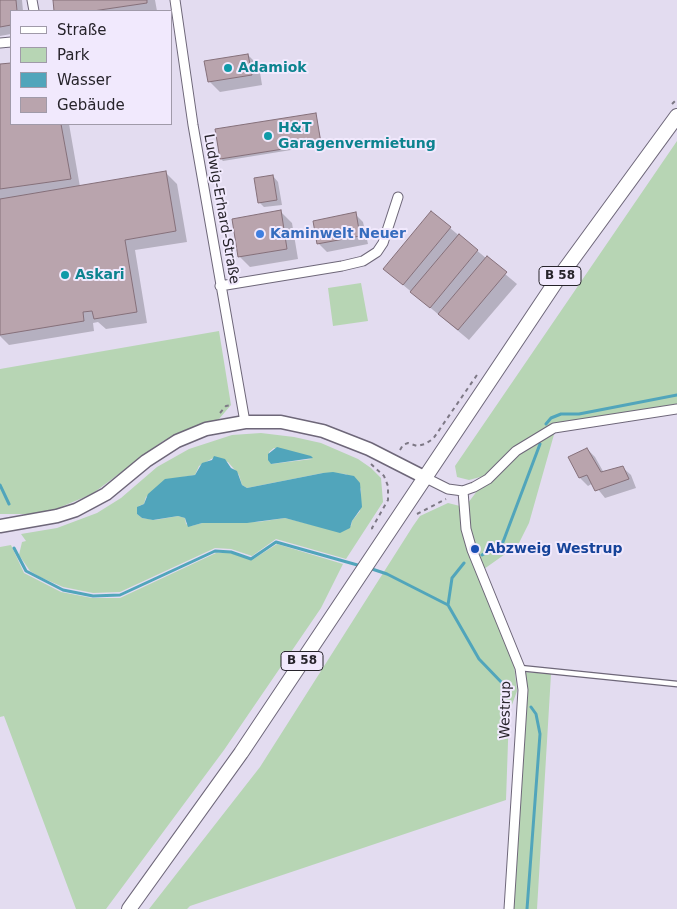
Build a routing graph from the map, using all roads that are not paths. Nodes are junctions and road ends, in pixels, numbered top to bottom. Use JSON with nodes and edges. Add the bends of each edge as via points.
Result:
{"nodes":[{"id":1,"x":175,"y":0,"type":"edge"},
{"id":2,"x":174,"y":14,"type":"edge"},
{"id":3,"x":677,"y":116,"type":"edge"},
{"id":4,"x":398,"y":196,"type":"dead end"},
{"id":5,"x":220,"y":286,"type":"junction"},
{"id":6,"x":677,"y":409,"type":"edge"},
{"id":7,"x":245,"y":422,"type":"junction"},
{"id":8,"x":424,"y":477,"type":"junction"},
{"id":9,"x":462,"y":491,"type":"junction"},
{"id":10,"x":0,"y":526,"type":"edge"},
{"id":11,"x":520,"y":668,"type":"junction"},
{"id":12,"x":677,"y":684,"type":"edge"},
{"id":13,"x":129,"y":909,"type":"edge"},
{"id":14,"x":509,"y":909,"type":"edge"}],
"edges":[{"from":1,"to":2,"type":"street","name":"Ludwig-Erhard-Straße"},
{"from":2,"to":5,"type":"street","name":"Ludwig-Erhard-Straße"},
{"from":3,"to":8,"type":"main road","number":"B 58","via":[[578,250]]},
{"from":4,"to":5,"type":"street","via":[[384,243],[363,261]]},
{"from":5,"to":7,"type":"street","name":"Ludwig-Erhard-Straße"},
{"from":6,"to":9,"type":"street","via":[[554,428],[516,450],[488,479]]},
{"from":7,"to":8,"type":"street","via":[[281,422],[323,431],[369,449]]},
{"from":7,"to":10,"type":"street","via":[[206,429],[177,441],[146,461],[106,494],[76,510]]},
{"from":8,"to":9,"type":"street","via":[[448,489]]},
{"from":8,"to":13,"type":"main road","number":"B 58","via":[[241,752]]},
{"from":9,"to":11,"type":"street","name":"Westrup","via":[[472,550]]},
{"from":11,"to":12,"type":"lane"},
{"from":11,"to":14,"type":"street","name":"Westrup","via":[[523,690]]}]}
